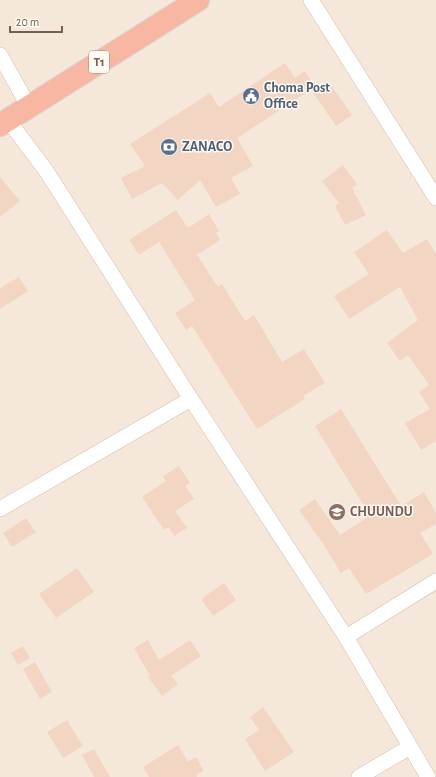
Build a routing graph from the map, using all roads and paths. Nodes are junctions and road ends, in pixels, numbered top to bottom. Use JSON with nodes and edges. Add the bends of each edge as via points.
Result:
{"nodes":[{"id":1,"x":198,"y":0,"type":"edge"},
{"id":2,"x":310,"y":0,"type":"edge"},
{"id":3,"x":0,"y":55,"type":"edge"},
{"id":4,"x":29,"y":107,"type":"junction"},
{"id":5,"x":4,"y":122,"type":"edge"},
{"id":6,"x":436,"y":198,"type":"edge"},
{"id":7,"x":191,"y":399,"type":"junction"},
{"id":8,"x":0,"y":509,"type":"edge"},
{"id":9,"x":436,"y":580,"type":"edge"},
{"id":10,"x":346,"y":637,"type":"junction"},
{"id":11,"x":410,"y":747,"type":"junction"},
{"id":12,"x":360,"y":777,"type":"edge"},
{"id":13,"x":428,"y":777,"type":"edge"}],
"edges":[{"from":1,"to":4,"type":"highway","number":"T1"},
{"from":2,"to":6,"type":"street"},
{"from":3,"to":4,"type":"street"},
{"from":4,"to":5,"type":"highway","number":"T1"},
{"from":5,"to":7,"type":"street","via":[[47,172]]},
{"from":7,"to":8,"type":"street"},
{"from":7,"to":10,"type":"street"},
{"from":9,"to":10,"type":"street"},
{"from":10,"to":11,"type":"street"},
{"from":11,"to":12,"type":"street"},
{"from":11,"to":13,"type":"street"}]}
